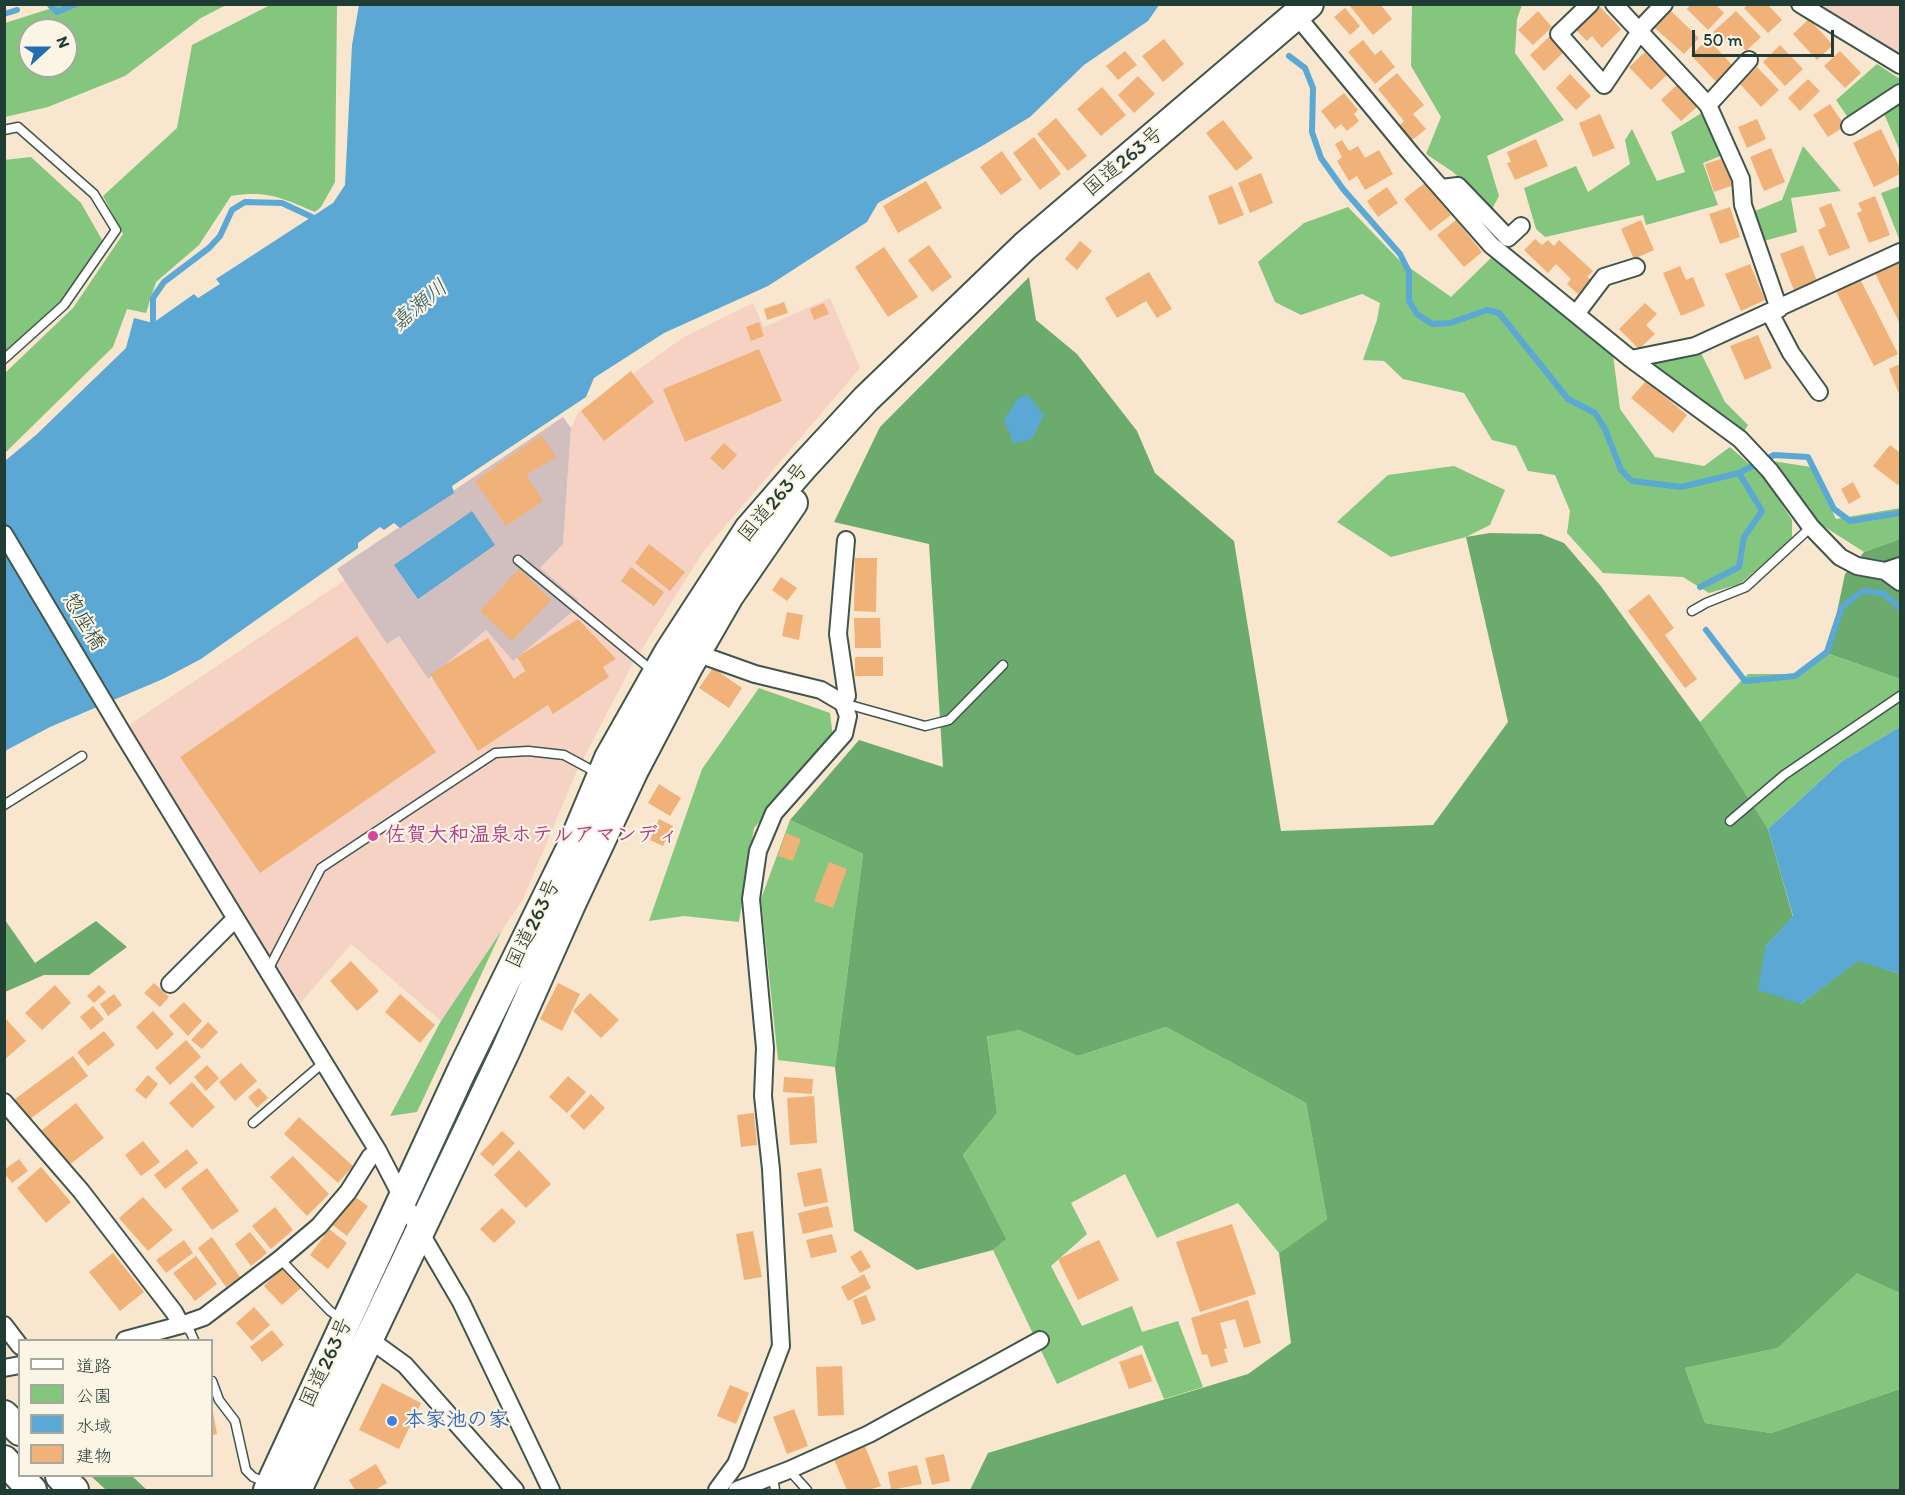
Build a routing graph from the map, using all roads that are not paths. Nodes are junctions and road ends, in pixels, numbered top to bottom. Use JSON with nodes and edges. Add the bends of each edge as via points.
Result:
{"nodes":[{"id":1,"x":1590,"y":4,"type":"edge"},
{"id":2,"x":1614,"y":4,"type":"edge"},
{"id":3,"x":1664,"y":4,"type":"edge"},
{"id":4,"x":1800,"y":4,"type":"edge"},
{"id":5,"x":1302,"y":10,"type":"edge"},
{"id":6,"x":1640,"y":32,"type":"junction"},
{"id":7,"x":1749,"y":60,"type":"dead end"},
{"id":8,"x":1900,"y":65,"type":"edge"},
{"id":9,"x":1900,"y":93,"type":"edge"},
{"id":10,"x":1708,"y":105,"type":"junction"},
{"id":11,"x":1850,"y":126,"type":"dead end"},
{"id":12,"x":4,"y":130,"type":"edge"},
{"id":13,"x":1441,"y":188,"type":"junction"},
{"id":14,"x":1521,"y":226,"type":"dead end"},
{"id":15,"x":1900,"y":252,"type":"edge"},
{"id":16,"x":1636,"y":267,"type":"dead end"},
{"id":17,"x":1775,"y":311,"type":"junction"},
{"id":18,"x":1576,"y":314,"type":"junction"},
{"id":19,"x":4,"y":359,"type":"edge"},
{"id":20,"x":1631,"y":359,"type":"junction"},
{"id":21,"x":1819,"y":392,"type":"dead end"},
{"id":22,"x":866,"y":399,"type":"junction"},
{"id":23,"x":1811,"y":527,"type":"junction"},
{"id":24,"x":4,"y":534,"type":"edge"},
{"id":25,"x":846,"y":540,"type":"dead end"},
{"id":26,"x":518,"y":560,"type":"dead end"},
{"id":27,"x":1893,"y":568,"type":"edge"},
{"id":28,"x":1900,"y":582,"type":"edge"},
{"id":29,"x":1692,"y":611,"type":"dead end"},
{"id":30,"x":698,"y":650,"type":"junction"},
{"id":31,"x":1003,"y":665,"type":"dead end"},
{"id":32,"x":656,"y":674,"type":"junction"},
{"id":33,"x":1900,"y":696,"type":"edge"},
{"id":34,"x":843,"y":703,"type":"junction"},
{"id":35,"x":82,"y":756,"type":"dead end"},
{"id":36,"x":613,"y":783,"type":"junction"},
{"id":37,"x":4,"y":805,"type":"edge"},
{"id":38,"x":1730,"y":821,"type":"dead end"},
{"id":39,"x":235,"y":919,"type":"junction"},
{"id":40,"x":267,"y":972,"type":"junction"},
{"id":41,"x":170,"y":984,"type":"dead end"},
{"id":42,"x":323,"y":1064,"type":"junction"},
{"id":43,"x":4,"y":1102,"type":"edge"},
{"id":44,"x":253,"y":1123,"type":"dead end"},
{"id":45,"x":378,"y":1151,"type":"junction"},
{"id":46,"x":403,"y":1197,"type":"junction"},
{"id":47,"x":420,"y":1232,"type":"junction"},
{"id":48,"x":280,"y":1260,"type":"junction"},
{"id":49,"x":346,"y":1322,"type":"junction"},
{"id":50,"x":181,"y":1325,"type":"junction"},
{"id":51,"x":4,"y":1326,"type":"edge"},
{"id":52,"x":132,"y":1339,"type":"edge"},
{"id":53,"x":193,"y":1339,"type":"edge"},
{"id":54,"x":369,"y":1340,"type":"junction"},
{"id":55,"x":1040,"y":1340,"type":"dead end"},
{"id":56,"x":18,"y":1344,"type":"edge"},
{"id":57,"x":213,"y":1385,"type":"edge"},
{"id":58,"x":4,"y":1415,"type":"edge"},
{"id":59,"x":18,"y":1429,"type":"edge"},
{"id":60,"x":4,"y":1460,"type":"edge"},
{"id":61,"x":789,"y":1470,"type":"junction"},
{"id":62,"x":18,"y":1476,"type":"edge"},
{"id":63,"x":19,"y":1477,"type":"edge"},
{"id":64,"x":61,"y":1477,"type":"edge"},
{"id":65,"x":774,"y":1484,"type":"edge"},
{"id":66,"x":279,"y":1488,"type":"edge"},
{"id":67,"x":32,"y":1491,"type":"edge"},
{"id":68,"x":74,"y":1491,"type":"edge"},
{"id":69,"x":515,"y":1491,"type":"edge"},
{"id":70,"x":551,"y":1491,"type":"edge"},
{"id":71,"x":717,"y":1491,"type":"edge"},
{"id":72,"x":737,"y":1491,"type":"edge"},
{"id":73,"x":807,"y":1491,"type":"edge"}],
"edges":[{"from":1,"to":6,"type":"street","via":[[1559,34],[1604,86]]},
{"from":2,"to":6,"type":"street"},
{"from":3,"to":6,"type":"street"},
{"from":4,"to":8,"type":"street"},
{"from":5,"to":13,"type":"street"},
{"from":5,"to":22,"type":"highway","name":"国道263号","via":[[1025,246]]},
{"from":6,"to":10,"type":"street"},
{"from":7,"to":10,"type":"street"},
{"from":9,"to":11,"type":"street"},
{"from":10,"to":17,"type":"street","via":[[1741,179],[1743,205]]},
{"from":12,"to":19,"type":"lane","via":[[18,127],[94,194],[116,230],[64,305]]},
{"from":13,"to":14,"type":"street","via":[[1458,186],[1508,238]]},
{"from":13,"to":18,"type":"street","via":[[1491,245]]},
{"from":15,"to":17,"type":"street"},
{"from":16,"to":18,"type":"street","via":[[1604,277]]},
{"from":17,"to":20,"type":"street","via":[[1695,346]]},
{"from":17,"to":21,"type":"street","via":[[1791,353]]},
{"from":18,"to":20,"type":"street"},
{"from":20,"to":23,"type":"street","via":[[1740,439],[1770,471]]},
{"from":22,"to":30,"type":"highway","name":"国道263号","via":[[748,567]]},
{"from":22,"to":32,"type":"highway","name":"国道263号","via":[[749,530]]},
{"from":23,"to":27,"type":"street","via":[[1840,557],[1857,566]]},
{"from":23,"to":29,"type":"lane","via":[[1746,587]]},
{"from":24,"to":39,"type":"street","name":"惣座橋"},
{"from":25,"to":34,"type":"street","via":[[838,634],[847,696]]},
{"from":26,"to":32,"type":"lane"},
{"from":27,"to":28,"type":"street"},
{"from":30,"to":34,"type":"street","via":[[755,674],[821,690]]},
{"from":30,"to":36,"type":"highway","name":"国道263号"},
{"from":31,"to":34,"type":"lane","via":[[949,720],[925,726]]},
{"from":32,"to":36,"type":"highway","name":"国道263号","via":[[609,758]]},
{"from":33,"to":38,"type":"lane","via":[[1784,775]]},
{"from":34,"to":71,"type":"street","via":[[848,716],[844,734],[774,813],[758,851],[751,899],[765,1048],[764,1096],[781,1346],[736,1464]]},
{"from":35,"to":37,"type":"lane"},
{"from":36,"to":40,"type":"lane","via":[[564,755],[495,753],[321,868]]},
{"from":36,"to":46,"type":"highway","name":"国道263号","via":[[572,846]]},
{"from":36,"to":47,"type":"highway","name":"国道263号","via":[[572,902]]},
{"from":39,"to":40,"type":"street","name":"惣座橋"},
{"from":39,"to":41,"type":"street"},
{"from":40,"to":42,"type":"street","name":"惣座橋"},
{"from":42,"to":44,"type":"lane"},
{"from":42,"to":45,"type":"street","name":"惣座橋"},
{"from":43,"to":50,"type":"street","via":[[81,1191]]},
{"from":45,"to":46,"type":"street","name":"惣座橋"},
{"from":45,"to":48,"type":"street","via":[[320,1226]]},
{"from":46,"to":47,"type":"street","name":"惣座橋"},
{"from":46,"to":49,"type":"highway","name":"国道263号"},
{"from":47,"to":54,"type":"highway","name":"国道263号"},
{"from":47,"to":70,"type":"street","name":"惣座橋","via":[[461,1302]]},
{"from":48,"to":49,"type":"lane"},
{"from":48,"to":50,"type":"street","via":[[204,1317]]},
{"from":49,"to":66,"type":"highway","name":"国道263号"},
{"from":50,"to":52,"type":"street"},
{"from":50,"to":53,"type":"lane"},
{"from":51,"to":56,"type":"street"},
{"from":54,"to":66,"type":"highway","name":"国道263号"},
{"from":54,"to":69,"type":"street","via":[[405,1365]]},
{"from":55,"to":61,"type":"street","via":[[869,1434]]},
{"from":57,"to":66,"type":"lane","via":[[235,1421],[246,1470]]},
{"from":58,"to":59,"type":"highway"},
{"from":60,"to":62,"type":"highway"},
{"from":61,"to":65,"type":"street"},
{"from":61,"to":73,"type":"lane"},
{"from":63,"to":67,"type":"highway"},
{"from":64,"to":68,"type":"highway"},
{"from":65,"to":72,"type":"street"}]}
